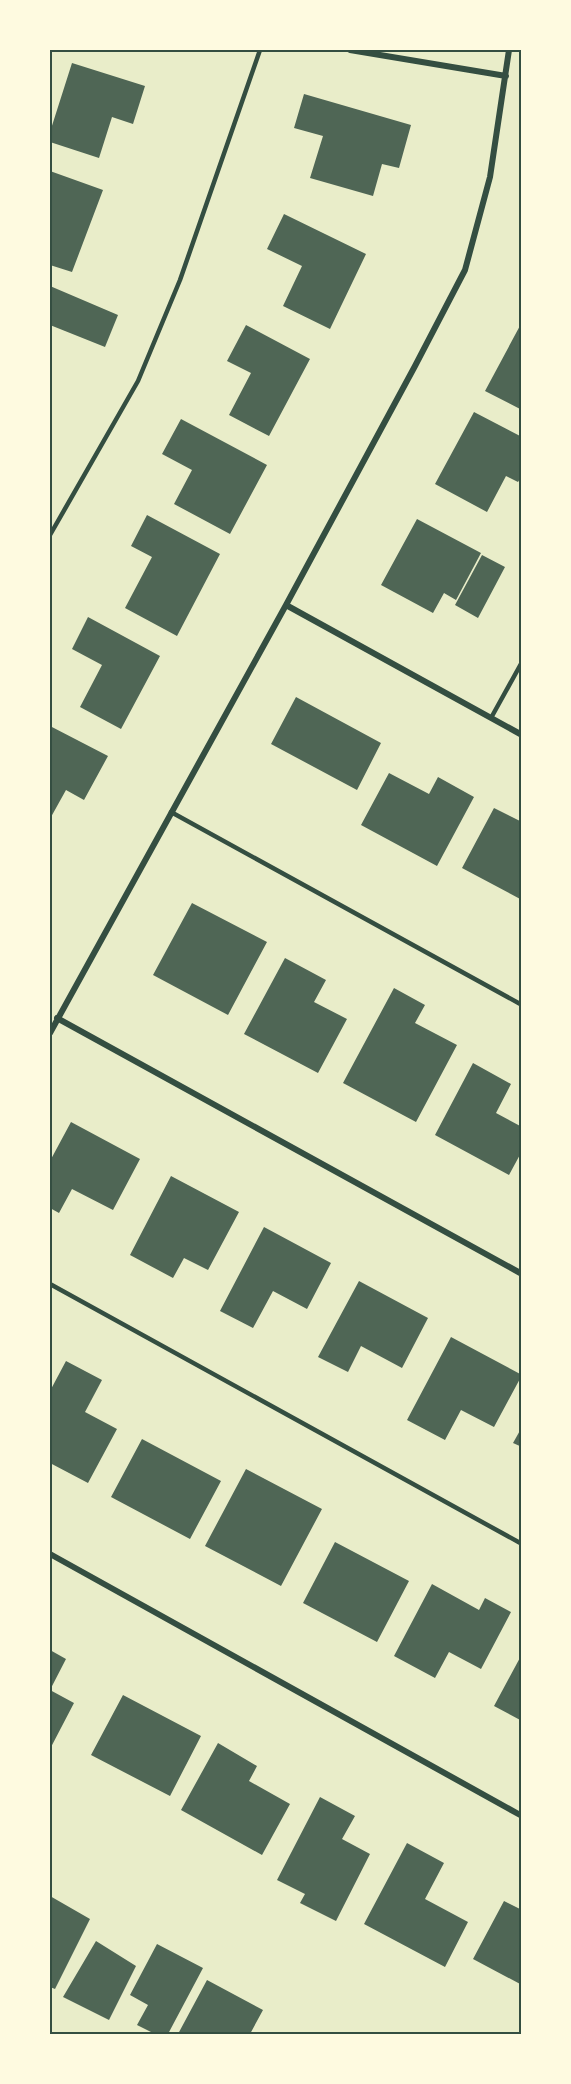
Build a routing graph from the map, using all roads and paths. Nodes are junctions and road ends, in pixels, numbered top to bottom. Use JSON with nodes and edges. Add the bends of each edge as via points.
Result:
{"nodes":[{"id":1,"x":260,"y":50,"type":"edge"},
{"id":2,"x":350,"y":50,"type":"edge"},
{"id":3,"x":509,"y":50,"type":"edge"},
{"id":4,"x":506,"y":76,"type":"junction"},
{"id":5,"x":50,"y":535,"type":"edge"},
{"id":6,"x":286,"y":605,"type":"junction"},
{"id":7,"x":522,"y":662,"type":"edge"},
{"id":8,"x":491,"y":718,"type":"junction"},
{"id":9,"x":522,"y":735,"type":"edge"},
{"id":10,"x":171,"y":812,"type":"junction"},
{"id":11,"x":522,"y":1005,"type":"edge"},
{"id":12,"x":57,"y":1018,"type":"junction"},
{"id":13,"x":50,"y":1033,"type":"edge"},
{"id":14,"x":522,"y":1274,"type":"edge"},
{"id":15,"x":50,"y":1284,"type":"edge"},
{"id":16,"x":522,"y":1544,"type":"edge"},
{"id":17,"x":50,"y":1554,"type":"edge"},
{"id":18,"x":522,"y":1816,"type":"edge"}],
"edges":[{"from":1,"to":5,"type":"lane","via":[[180,280],[138,381]]},
{"from":2,"to":4,"type":"street"},
{"from":3,"to":4,"type":"street"},
{"from":4,"to":6,"type":"street","via":[[490,177],[465,270]]},
{"from":6,"to":8,"type":"street"},
{"from":6,"to":10,"type":"street"},
{"from":7,"to":8,"type":"lane"},
{"from":8,"to":9,"type":"street"},
{"from":10,"to":11,"type":"lane"},
{"from":10,"to":12,"type":"street"},
{"from":12,"to":13,"type":"street"},
{"from":12,"to":14,"type":"street"},
{"from":15,"to":16,"type":"lane"},
{"from":17,"to":18,"type":"street"}]}
